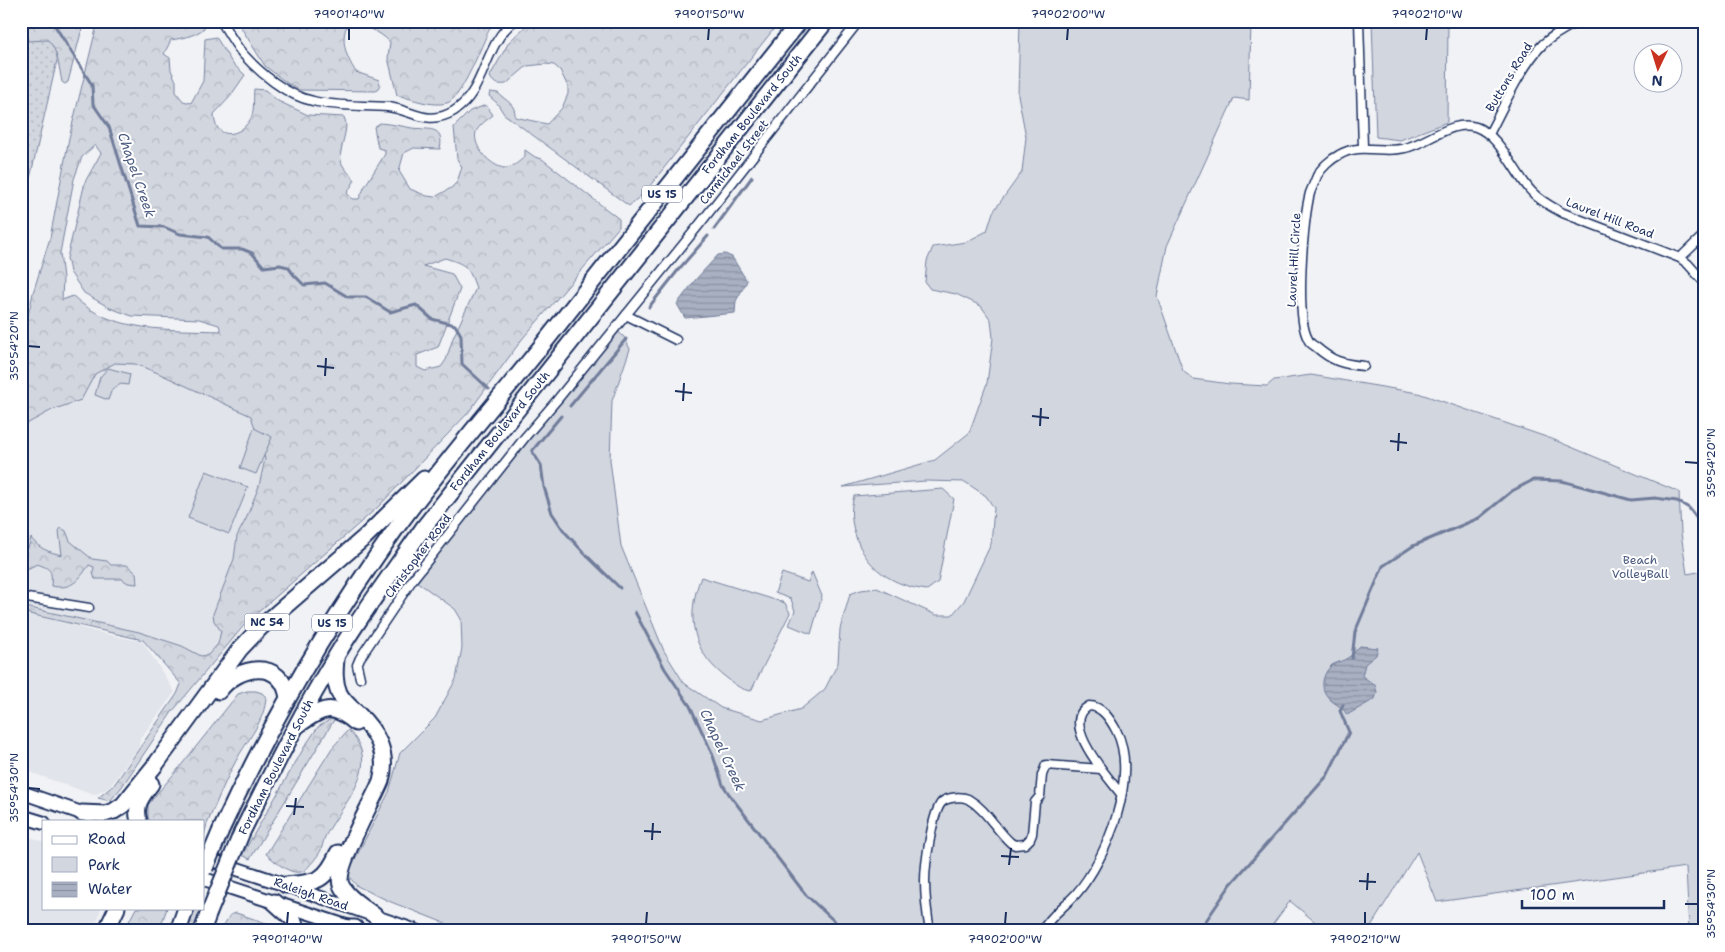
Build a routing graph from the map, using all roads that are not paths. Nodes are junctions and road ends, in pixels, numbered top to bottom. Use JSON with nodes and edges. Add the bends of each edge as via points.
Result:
{"nodes":[{"id":1,"x":221,"y":21,"type":"edge"},
{"id":2,"x":514,"y":21,"type":"edge"},
{"id":3,"x":800,"y":21,"type":"edge"},
{"id":4,"x":826,"y":21,"type":"edge"},
{"id":5,"x":859,"y":21,"type":"edge"},
{"id":6,"x":1360,"y":21,"type":"edge"},
{"id":7,"x":1579,"y":21,"type":"edge"},
{"id":8,"x":1489,"y":134,"type":"junction"},
{"id":9,"x":1363,"y":147,"type":"junction"},
{"id":10,"x":1704,"y":235,"type":"edge"},
{"id":11,"x":1680,"y":258,"type":"junction"},
{"id":12,"x":1704,"y":282,"type":"edge"},
{"id":13,"x":626,"y":314,"type":"junction"},
{"id":14,"x":676,"y":340,"type":"dead end"},
{"id":15,"x":1364,"y":366,"type":"dead end"},
{"id":16,"x":470,"y":434,"type":"junction"},
{"id":17,"x":21,"y":596,"type":"edge"},
{"id":18,"x":89,"y":608,"type":"dead end"},
{"id":19,"x":337,"y":654,"type":"junction"},
{"id":20,"x":360,"y":678,"type":"dead end"},
{"id":21,"x":288,"y":698,"type":"junction"},
{"id":22,"x":294,"y":728,"type":"junction"},
{"id":23,"x":1101,"y":770,"type":"junction"},
{"id":24,"x":21,"y":792,"type":"edge"},
{"id":25,"x":1121,"y":794,"type":"junction"},
{"id":26,"x":82,"y":814,"type":"junction"},
{"id":27,"x":21,"y":816,"type":"edge"},
{"id":28,"x":98,"y":820,"type":"edge"},
{"id":29,"x":139,"y":820,"type":"edge"},
{"id":30,"x":42,"y":823,"type":"edge"},
{"id":31,"x":205,"y":867,"type":"edge"},
{"id":32,"x":205,"y":869,"type":"edge"},
{"id":33,"x":205,"y":869,"type":"edge"},
{"id":34,"x":286,"y":886,"type":"junction"},
{"id":35,"x":274,"y":902,"type":"junction"},
{"id":36,"x":116,"y":910,"type":"edge"},
{"id":37,"x":123,"y":910,"type":"edge"},
{"id":38,"x":185,"y":910,"type":"edge"},
{"id":39,"x":375,"y":916,"type":"junction"},
{"id":40,"x":359,"y":929,"type":"edge"},
{"id":41,"x":106,"y":931,"type":"edge"},
{"id":42,"x":113,"y":931,"type":"edge"},
{"id":43,"x":178,"y":931,"type":"edge"},
{"id":44,"x":202,"y":931,"type":"edge"},
{"id":45,"x":298,"y":931,"type":"edge"},
{"id":46,"x":325,"y":931,"type":"edge"},
{"id":47,"x":418,"y":931,"type":"edge"},
{"id":48,"x":930,"y":931,"type":"edge"},
{"id":49,"x":1042,"y":931,"type":"edge"}],
"edges":[{"from":1,"to":2,"type":"street","via":[[242,53],[279,87],[312,101],[391,108],[429,118],[454,111],[466,101],[478,83],[492,48],[504,29]]},
{"from":3,"to":16,"type":"highway","name":"Fordham Boulevard South","number":"US 15"},
{"from":4,"to":19,"type":"highway","name":"Fordham Boulevard South","number":"US 15","via":[[424,527]]},
{"from":5,"to":13,"type":"street","name":"Carmichael Street"},
{"from":6,"to":9,"type":"street"},
{"from":7,"to":8,"type":"street","name":"Buttons Road","via":[[1542,45],[1513,88]]},
{"from":8,"to":9,"type":"street","via":[[1463,125],[1406,148]]},
{"from":8,"to":11,"type":"street","name":"Laurel Hill Road","via":[[1533,194],[1549,205]]},
{"from":9,"to":15,"type":"street","name":"Laurel Hill Circle","via":[[1340,154],[1318,174],[1310,193],[1301,285],[1303,328],[1308,341],[1328,358]]},
{"from":10,"to":11,"type":"street"},
{"from":11,"to":12,"type":"street","name":"Laurel Hill Road"},
{"from":13,"to":14,"type":"street"},
{"from":13,"to":20,"type":"street","name":"Christopher Road","via":[[413,579],[360,658],[357,665]]},
{"from":16,"to":21,"type":"highway","name":"Fordham Boulevard South","number":"US 15","via":[[398,526],[334,619]]},
{"from":16,"to":26,"type":"highway","number":"NC 54","via":[[365,537],[245,643],[123,805],[105,814]]},
{"from":17,"to":18,"type":"street"},
{"from":19,"to":22,"type":"highway","name":"Fordham Boulevard South","number":"US 15"},
{"from":19,"to":39,"type":"highway","via":[[335,675],[339,693],[372,728],[383,754],[381,781],[344,859],[340,875],[347,893]]},
{"from":21,"to":29,"type":"highway","via":[[286,688],[272,672],[250,670],[225,682],[140,800],[136,813]]},
{"from":21,"to":31,"type":"highway","name":"Fordham Boulevard South","number":"US 15","bridge":true,"via":[[258,752]]},
{"from":22,"to":34,"type":"highway","via":[[323,710],[338,711],[368,736],[375,764],[370,785],[330,870],[315,881]]},
{"from":22,"to":44,"type":"highway","name":"Fordham Boulevard South","number":"US 15","bridge":true,"via":[[242,832]]},
{"from":23,"to":25,"type":"street"},
{"from":23,"to":25,"type":"street","via":[[1080,729],[1081,713],[1088,706],[1102,711],[1120,738],[1124,758]]},
{"from":23,"to":48,"type":"street","via":[[1046,765],[1032,834],[1025,844],[1011,844],[968,800],[958,798],[942,802],[934,819],[925,880]]},
{"from":24,"to":26,"type":"main road","number":"NC 54"},
{"from":25,"to":49,"type":"street","via":[[1098,862],[1076,894]]},
{"from":26,"to":28,"type":"main road"},
{"from":27,"to":30,"type":"main road"},
{"from":32,"to":34,"type":"main road","name":"Raleigh Road"},
{"from":33,"to":35,"type":"main road","name":"Raleigh Road"},
{"from":34,"to":39,"type":"main road","name":"Raleigh Road"},
{"from":35,"to":40,"type":"main road","name":"Raleigh Road"},
{"from":35,"to":45,"type":"highway","via":[[293,919]]},
{"from":36,"to":41,"type":"highway"},
{"from":37,"to":42,"type":"highway"},
{"from":38,"to":43,"type":"highway"},
{"from":39,"to":47,"type":"main road","name":"Raleigh Road"},
{"from":40,"to":46,"type":"highway"}]}
